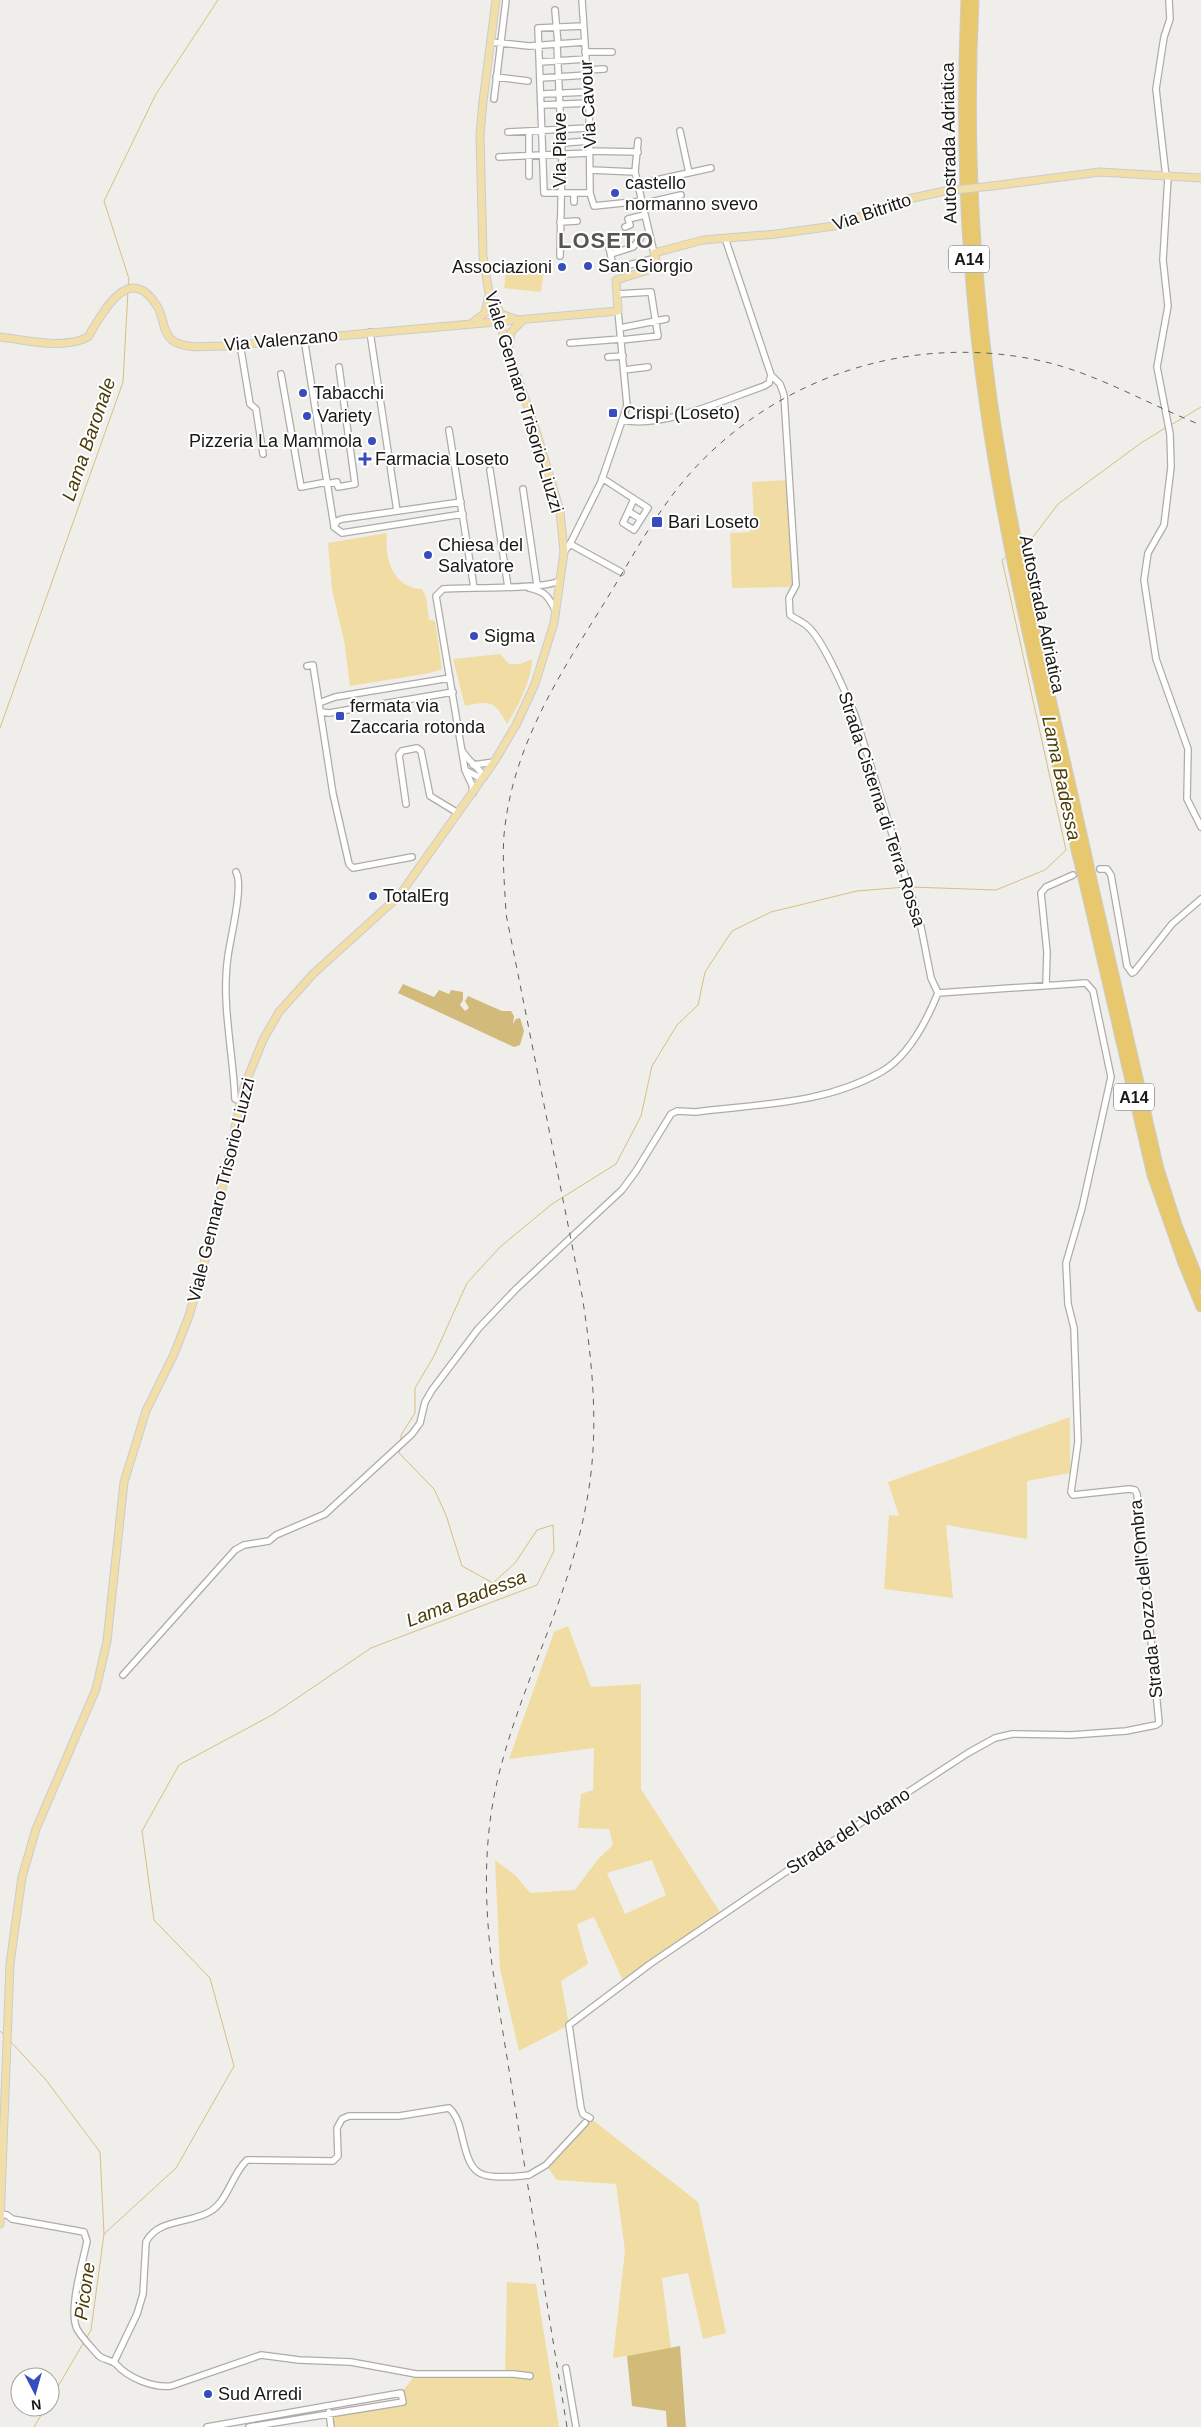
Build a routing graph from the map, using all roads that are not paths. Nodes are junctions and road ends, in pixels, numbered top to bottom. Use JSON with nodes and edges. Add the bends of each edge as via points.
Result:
{"nodes":[{"id":1,"x":496,"y":0,"type":"edge"},
{"id":2,"x":506,"y":0,"type":"edge"},
{"id":3,"x":582,"y":0,"type":"edge"},
{"id":4,"x":966,"y":0,"type":"edge"},
{"id":5,"x":974,"y":0,"type":"edge"},
{"id":6,"x":1169,"y":0,"type":"edge"},
{"id":7,"x":555,"y":10,"type":"dead end"},
{"id":8,"x":584,"y":26,"type":"junction"},
{"id":9,"x":556,"y":27,"type":"junction"},
{"id":10,"x":490,"y":42,"type":"junction"},
{"id":11,"x":585,"y":42,"type":"junction"},
{"id":12,"x":500,"y":44,"type":"junction"},
{"id":13,"x":557,"y":44,"type":"junction"},
{"id":14,"x":539,"y":45,"type":"junction"},
{"id":15,"x":586,"y":52,"type":"junction"},
{"id":16,"x":612,"y":52,"type":"dead end"},
{"id":17,"x":586,"y":59,"type":"junction"},
{"id":18,"x":558,"y":61,"type":"junction"},
{"id":19,"x":540,"y":62,"type":"junction"},
{"id":20,"x":604,"y":70,"type":"dead end"},
{"id":21,"x":587,"y":73,"type":"junction"},
{"id":22,"x":559,"y":77,"type":"junction"},
{"id":23,"x":496,"y":78,"type":"junction"},
{"id":24,"x":541,"y":78,"type":"junction"},
{"id":25,"x":528,"y":81,"type":"dead end"},
{"id":26,"x":588,"y":92,"type":"junction"},
{"id":27,"x":560,"y":93,"type":"junction"},
{"id":28,"x":542,"y":94,"type":"junction"},
{"id":29,"x":494,"y":99,"type":"dead end"},
{"id":30,"x":589,"y":103,"type":"junction"},
{"id":31,"x":560,"y":104,"type":"junction"},
{"id":32,"x":542,"y":105,"type":"junction"},
{"id":33,"x":589,"y":128,"type":"junction"},
{"id":34,"x":561,"y":130,"type":"junction"},
{"id":35,"x":530,"y":131,"type":"junction"},
{"id":36,"x":543,"y":131,"type":"junction"},
{"id":37,"x":680,"y":131,"type":"dead end"},
{"id":38,"x":508,"y":132,"type":"dead end"},
{"id":39,"x":638,"y":140,"type":"dead end"},
{"id":40,"x":590,"y":141,"type":"junction"},
{"id":41,"x":562,"y":142,"type":"junction"},
{"id":42,"x":590,"y":152,"type":"junction"},
{"id":43,"x":638,"y":152,"type":"junction"},
{"id":44,"x":544,"y":155,"type":"junction"},
{"id":45,"x":562,"y":155,"type":"junction"},
{"id":46,"x":529,"y":156,"type":"junction"},
{"id":47,"x":499,"y":157,"type":"dead end"},
{"id":48,"x":711,"y":168,"type":"dead end"},
{"id":49,"x":591,"y":170,"type":"junction"},
{"id":50,"x":635,"y":172,"type":"junction"},
{"id":51,"x":689,"y":173,"type":"junction"},
{"id":52,"x":529,"y":176,"type":"dead end"},
{"id":53,"x":1167,"y":177,"type":"junction"},
{"id":54,"x":1201,"y":178,"type":"edge"},
{"id":55,"x":638,"y":184,"type":"junction"},
{"id":56,"x":561,"y":193,"type":"junction"},
{"id":57,"x":574,"y":193,"type":"junction"},
{"id":58,"x":590,"y":193,"type":"junction"},
{"id":59,"x":681,"y":195,"type":"dead end"},
{"id":60,"x":574,"y":202,"type":"dead end"},
{"id":61,"x":642,"y":202,"type":"junction"},
{"id":62,"x":645,"y":215,"type":"junction"},
{"id":63,"x":577,"y":221,"type":"dead end"},
{"id":64,"x":560,"y":222,"type":"junction"},
{"id":65,"x":625,"y":227,"type":"dead end"},
{"id":66,"x":725,"y":238,"type":"junction"},
{"id":67,"x":640,"y":239,"type":"dead end"},
{"id":68,"x":608,"y":243,"type":"dead end"},
{"id":69,"x":611,"y":254,"type":"junction"},
{"id":70,"x":655,"y":255,"type":"junction"},
{"id":71,"x":560,"y":256,"type":"dead end"},
{"id":72,"x":614,"y":274,"type":"junction"},
{"id":73,"x":489,"y":293,"type":"junction"},
{"id":74,"x":617,"y":294,"type":"junction"},
{"id":75,"x":618,"y":311,"type":"junction"},
{"id":76,"x":523,"y":320,"type":"junction"},
{"id":77,"x":666,"y":320,"type":"dead end"},
{"id":78,"x":655,"y":321,"type":"junction"},
{"id":79,"x":498,"y":322,"type":"junction"},
{"id":80,"x":471,"y":324,"type":"junction"},
{"id":81,"x":620,"y":328,"type":"junction"},
{"id":82,"x":370,"y":332,"type":"junction"},
{"id":83,"x":0,"y":337,"type":"edge"},
{"id":84,"x":304,"y":338,"type":"junction"},
{"id":85,"x":621,"y":340,"type":"junction"},
{"id":86,"x":570,"y":343,"type":"dead end"},
{"id":87,"x":240,"y":344,"type":"junction"},
{"id":88,"x":509,"y":353,"type":"junction"},
{"id":89,"x":623,"y":356,"type":"junction"},
{"id":90,"x":608,"y":357,"type":"dead end"},
{"id":91,"x":648,"y":366,"type":"dead end"},
{"id":92,"x":339,"y":367,"type":"dead end"},
{"id":93,"x":624,"y":370,"type":"junction"},
{"id":94,"x":281,"y":374,"type":"dead end"},
{"id":95,"x":771,"y":375,"type":"junction"},
{"id":96,"x":623,"y":420,"type":"junction"},
{"id":97,"x":449,"y":430,"type":"dead end"},
{"id":98,"x":263,"y":454,"type":"dead end"},
{"id":99,"x":490,"y":470,"type":"dead end"},
{"id":100,"x":602,"y":478,"type":"junction"},
{"id":101,"x":327,"y":483,"type":"junction"},
{"id":102,"x":523,"y":490,"type":"dead end"},
{"id":103,"x":634,"y":499,"type":"junction"},
{"id":104,"x":461,"y":502,"type":"junction"},
{"id":105,"x":397,"y":511,"type":"junction"},
{"id":106,"x":629,"y":512,"type":"junction"},
{"id":107,"x":463,"y":514,"type":"junction"},
{"id":108,"x":1008,"y":516,"type":"junction"},
{"id":109,"x":641,"y":519,"type":"junction"},
{"id":110,"x":334,"y":527,"type":"junction"},
{"id":111,"x":570,"y":544,"type":"junction"},
{"id":112,"x":564,"y":552,"type":"junction"},
{"id":113,"x":620,"y":572,"type":"dead end"},
{"id":114,"x":562,"y":577,"type":"junction"},
{"id":115,"x":537,"y":585,"type":"junction"},
{"id":116,"x":551,"y":585,"type":"junction"},
{"id":117,"x":508,"y":587,"type":"junction"},
{"id":118,"x":525,"y":587,"type":"junction"},
{"id":119,"x":474,"y":588,"type":"junction"},
{"id":120,"x":549,"y":597,"type":"junction"},
{"id":121,"x":559,"y":597,"type":"junction"},
{"id":122,"x":556,"y":613,"type":"junction"},
{"id":123,"x":307,"y":666,"type":"dead end"},
{"id":124,"x":450,"y":678,"type":"junction"},
{"id":125,"x":453,"y":692,"type":"junction"},
{"id":126,"x":319,"y":702,"type":"junction"},
{"id":127,"x":321,"y":712,"type":"junction"},
{"id":128,"x":463,"y":752,"type":"junction"},
{"id":129,"x":494,"y":762,"type":"junction"},
{"id":130,"x":473,"y":766,"type":"junction"},
{"id":131,"x":465,"y":770,"type":"junction"},
{"id":132,"x":483,"y":778,"type":"junction"},
{"id":133,"x":473,"y":792,"type":"junction"},
{"id":134,"x":406,"y":804,"type":"dead end"},
{"id":135,"x":458,"y":813,"type":"junction"},
{"id":136,"x":1201,"y":827,"type":"edge"},
{"id":137,"x":412,"y":857,"type":"dead end"},
{"id":138,"x":1100,"y":869,"type":"dead end"},
{"id":139,"x":236,"y":872,"type":"dead end"},
{"id":140,"x":1073,"y":875,"type":"dead end"},
{"id":141,"x":1088,"y":881,"type":"junction"},
{"id":142,"x":1201,"y":899,"type":"edge"},
{"id":143,"x":1046,"y":985,"type":"junction"},
{"id":144,"x":938,"y":993,"type":"junction"},
{"id":145,"x":240,"y":1101,"type":"junction"},
{"id":146,"x":1201,"y":1285,"type":"edge"},
{"id":147,"x":1201,"y":1307,"type":"edge"},
{"id":148,"x":123,"y":1675,"type":"dead end"},
{"id":149,"x":1159,"y":1723,"type":"joint"},
{"id":150,"x":590,"y":2118,"type":"dead end"},
{"id":151,"x":585,"y":2123,"type":"dead end"},
{"id":152,"x":1,"y":2214,"type":"edge"},
{"id":153,"x":0,"y":2224,"type":"edge"},
{"id":154,"x":114,"y":2362,"type":"junction"},
{"id":155,"x":566,"y":2368,"type":"dead end"},
{"id":156,"x":530,"y":2376,"type":"dead end"},
{"id":157,"x":328,"y":2405,"type":"junction"},
{"id":158,"x":329,"y":2414,"type":"junction"},
{"id":159,"x":252,"y":2424,"type":"edge"},
{"id":160,"x":207,"y":2427,"type":"edge"},
{"id":161,"x":331,"y":2427,"type":"edge"},
{"id":162,"x":576,"y":2427,"type":"edge"}],
"edges":[{"from":1,"to":10,"type":"main road","name":"Viale Gennaro Trisorio-Liuzzi"},
{"from":2,"to":12,"type":"street"},
{"from":3,"to":8,"type":"street","name":"Via Cavour"},
{"from":4,"to":108,"type":"highway","name":"Autostrada Adriatica","number":"A14","via":[[964,143],[970,266],[984,400]]},
{"from":5,"to":108,"type":"highway","name":"Autostrada Adriatica","number":"A14","via":[[971,88],[975,227],[985,343]]},
{"from":6,"to":53,"type":"street","via":[[1170,19],[1156,89]]},
{"from":7,"to":9,"type":"street","name":"Via Piave"},
{"from":8,"to":9,"type":"street"},
{"from":8,"to":11,"type":"street","name":"Via Cavour"},
{"from":9,"to":13,"type":"street","name":"Via Piave"},
{"from":9,"to":14,"type":"street","via":[[538,28]]},
{"from":10,"to":12,"type":"street"},
{"from":10,"to":73,"type":"main road","name":"Viale Gennaro Trisorio-Liuzzi","via":[[482,101],[480,166],[483,256]]},
{"from":11,"to":13,"type":"street"},
{"from":11,"to":15,"type":"street","name":"Via Cavour"},
{"from":12,"to":14,"type":"street"},
{"from":12,"to":23,"type":"street"},
{"from":13,"to":14,"type":"street"},
{"from":13,"to":18,"type":"street","name":"Via Piave"},
{"from":14,"to":19,"type":"street"},
{"from":15,"to":16,"type":"street"},
{"from":15,"to":17,"type":"street","name":"Via Cavour"},
{"from":17,"to":18,"type":"street"},
{"from":17,"to":21,"type":"street","name":"Via Cavour"},
{"from":18,"to":19,"type":"street"},
{"from":18,"to":22,"type":"street","name":"Via Piave"},
{"from":19,"to":24,"type":"street"},
{"from":20,"to":21,"type":"street"},
{"from":21,"to":22,"type":"street"},
{"from":21,"to":26,"type":"street","name":"Via Cavour"},
{"from":22,"to":24,"type":"street"},
{"from":22,"to":27,"type":"street","name":"Via Piave"},
{"from":23,"to":25,"type":"street"},
{"from":23,"to":29,"type":"street"},
{"from":24,"to":28,"type":"street"},
{"from":26,"to":27,"type":"street"},
{"from":26,"to":30,"type":"street","name":"Via Cavour"},
{"from":27,"to":28,"type":"street"},
{"from":27,"to":31,"type":"street","name":"Via Piave"},
{"from":28,"to":32,"type":"street"},
{"from":30,"to":31,"type":"street"},
{"from":30,"to":33,"type":"street","name":"Via Cavour"},
{"from":31,"to":32,"type":"street"},
{"from":31,"to":34,"type":"street","name":"Via Piave"},
{"from":32,"to":36,"type":"street"},
{"from":33,"to":34,"type":"street"},
{"from":33,"to":40,"type":"street","name":"Via Cavour"},
{"from":34,"to":36,"type":"street"},
{"from":34,"to":41,"type":"street","name":"Via Piave"},
{"from":35,"to":36,"type":"street"},
{"from":35,"to":38,"type":"street"},
{"from":35,"to":46,"type":"street"},
{"from":36,"to":44,"type":"street"},
{"from":37,"to":51,"type":"street"},
{"from":39,"to":43,"type":"street"},
{"from":40,"to":41,"type":"street"},
{"from":40,"to":42,"type":"street","name":"Via Cavour"},
{"from":41,"to":45,"type":"street","name":"Via Piave"},
{"from":42,"to":43,"type":"street"},
{"from":42,"to":45,"type":"street"},
{"from":42,"to":49,"type":"street","name":"Via Cavour"},
{"from":43,"to":50,"type":"street"},
{"from":44,"to":45,"type":"street"},
{"from":44,"to":46,"type":"street"},
{"from":44,"to":56,"type":"street","via":[[544,193]]},
{"from":45,"to":56,"type":"street","name":"Via Piave"},
{"from":46,"to":47,"type":"street"},
{"from":46,"to":52,"type":"street"},
{"from":48,"to":51,"type":"street"},
{"from":49,"to":50,"type":"street"},
{"from":49,"to":58,"type":"street","name":"Via Cavour"},
{"from":50,"to":55,"type":"street"},
{"from":51,"to":55,"type":"street"},
{"from":53,"to":54,"type":"main road","name":"Via Bitritto"},
{"from":53,"to":66,"type":"main road","name":"Via Bitritto","bridge":true,"via":[[1090,173],[945,191],[908,199],[834,226]]},
{"from":53,"to":136,"type":"street","via":[[1163,260],[1168,306],[1157,367],[1170,434],[1171,467],[1164,525],[1148,553],[1144,580],[1156,659],[1188,749],[1187,799]]},
{"from":55,"to":61,"type":"street"},
{"from":56,"to":57,"type":"street"},
{"from":56,"to":64,"type":"street","name":"Via Piave"},
{"from":57,"to":58,"type":"street"},
{"from":57,"to":60,"type":"street"},
{"from":58,"to":61,"type":"street","name":"Via Cavour","via":[[594,206]]},
{"from":59,"to":61,"type":"street"},
{"from":61,"to":62,"type":"street"},
{"from":62,"to":65,"type":"street","via":[[628,219],[630,225]]},
{"from":62,"to":70,"type":"street"},
{"from":63,"to":64,"type":"street"},
{"from":64,"to":71,"type":"street","name":"Via Piave"},
{"from":66,"to":70,"type":"main road","name":"Via Bitritto","via":[[703,240]]},
{"from":66,"to":95,"type":"street","name":"Strada Cisterna di Terra Rossa"},
{"from":67,"to":69,"type":"street","via":[[633,247]]},
{"from":68,"to":69,"type":"street"},
{"from":69,"to":72,"type":"street"},
{"from":70,"to":72,"type":"street"},
{"from":70,"to":72,"type":"main road","via":[[657,267]]},
{"from":72,"to":74,"type":"main road"},
{"from":73,"to":76,"type":"main road","via":[[501,314]]},
{"from":73,"to":79,"type":"main road","name":"Viale Gennaro Trisorio-Liuzzi"},
{"from":73,"to":80,"type":"main road","via":[[485,313]]},
{"from":74,"to":75,"type":"main road"},
{"from":74,"to":78,"type":"street","via":[[651,292]]},
{"from":75,"to":76,"type":"main road","name":"Via Valenzano"},
{"from":75,"to":81,"type":"street"},
{"from":76,"to":79,"type":"main road","name":"Via Valenzano"},
{"from":76,"to":88,"type":"main road","via":[[511,332]]},
{"from":77,"to":78,"type":"street"},
{"from":78,"to":81,"type":"street"},
{"from":78,"to":85,"type":"street","via":[[658,336]]},
{"from":79,"to":80,"type":"main road","name":"Via Valenzano"},
{"from":79,"to":88,"type":"main road","name":"Viale Gennaro Trisorio-Liuzzi"},
{"from":80,"to":82,"type":"main road","name":"Via Valenzano"},
{"from":80,"to":88,"type":"main road","via":[[496,330]]},
{"from":81,"to":85,"type":"street"},
{"from":82,"to":84,"type":"main road","name":"Via Valenzano"},
{"from":82,"to":105,"type":"street"},
{"from":83,"to":87,"type":"main road","name":"Via Valenzano","via":[[55,343],[81,341],[88,337],[114,296],[128,290],[147,293],[157,306],[167,334],[177,343],[191,346]]},
{"from":84,"to":87,"type":"main road","name":"Via Valenzano"},
{"from":84,"to":101,"type":"street"},
{"from":85,"to":86,"type":"street"},
{"from":85,"to":89,"type":"street"},
{"from":87,"to":98,"type":"street"},
{"from":88,"to":112,"type":"main road","name":"Viale Gennaro Trisorio-Liuzzi","via":[[556,496],[562,520]]},
{"from":89,"to":90,"type":"street"},
{"from":89,"to":93,"type":"street"},
{"from":91,"to":93,"type":"street"},
{"from":92,"to":101,"type":"street","via":[[356,484],[338,487],[337,482]]},
{"from":93,"to":96,"type":"street","via":[[627,406]]},
{"from":94,"to":101,"type":"street","via":[[300,487]]},
{"from":95,"to":96,"type":"street","via":[[764,386],[671,418]]},
{"from":95,"to":144,"type":"street","name":"Strada Cisterna di Terra Rossa","via":[[782,387],[786,410],[796,584],[789,598],[790,615],[806,624],[812,632],[841,682],[855,715],[921,927],[931,978]]},
{"from":96,"to":100,"type":"street"},
{"from":97,"to":104,"type":"street"},
{"from":99,"to":117,"type":"street"},
{"from":100,"to":103,"type":"street"},
{"from":100,"to":111,"type":"street"},
{"from":101,"to":110,"type":"street"},
{"from":102,"to":115,"type":"street"},
{"from":103,"to":106,"type":"street"},
{"from":103,"to":109,"type":"street","via":[[648,508]]},
{"from":104,"to":105,"type":"street"},
{"from":104,"to":107,"type":"street"},
{"from":105,"to":110,"type":"street","via":[[340,520]]},
{"from":106,"to":109,"type":"street"},
{"from":106,"to":109,"type":"street","via":[[623,523],[634,530]]},
{"from":107,"to":110,"type":"street","via":[[342,533]]},
{"from":107,"to":119,"type":"street"},
{"from":108,"to":141,"type":"highway","name":"Autostrada Adriatica","number":"A14","bridge":true},
{"from":111,"to":112,"type":"street"},
{"from":111,"to":113,"type":"street"},
{"from":112,"to":114,"type":"main road","name":"Viale Gennaro Trisorio-Liuzzi"},
{"from":114,"to":116,"type":"street"},
{"from":114,"to":121,"type":"main road","name":"Viale Gennaro Trisorio-Liuzzi"},
{"from":115,"to":116,"type":"street"},
{"from":115,"to":118,"type":"street"},
{"from":116,"to":121,"type":"street"},
{"from":117,"to":118,"type":"street"},
{"from":117,"to":119,"type":"street"},
{"from":118,"to":120,"type":"street","via":[[539,590]]},
{"from":119,"to":124,"type":"street","via":[[438,592],[436,601]]},
{"from":120,"to":121,"type":"street"},
{"from":120,"to":122,"type":"street"},
{"from":121,"to":122,"type":"main road","name":"Viale Gennaro Trisorio-Liuzzi"},
{"from":122,"to":129,"type":"main road","name":"Viale Gennaro Trisorio-Liuzzi","via":[[548,650],[535,684]]},
{"from":123,"to":126,"type":"street","via":[[313,665]]},
{"from":124,"to":125,"type":"street"},
{"from":124,"to":126,"type":"street"},
{"from":125,"to":127,"type":"street"},
{"from":125,"to":128,"type":"street"},
{"from":126,"to":127,"type":"street"},
{"from":127,"to":137,"type":"street","via":[[332,794],[348,864],[353,868]]},
{"from":128,"to":130,"type":"street"},
{"from":128,"to":131,"type":"street"},
{"from":129,"to":130,"type":"street"},
{"from":129,"to":132,"type":"main road","name":"Viale Gennaro Trisorio-Liuzzi"},
{"from":130,"to":132,"type":"street"},
{"from":131,"to":132,"type":"street"},
{"from":131,"to":133,"type":"street"},
{"from":132,"to":133,"type":"main road","name":"Viale Gennaro Trisorio-Liuzzi"},
{"from":133,"to":135,"type":"main road","name":"Viale Gennaro Trisorio-Liuzzi"},
{"from":134,"to":135,"type":"street","via":[[399,755],[402,751],[417,748],[421,751],[430,796]]},
{"from":135,"to":145,"type":"main road","name":"Viale Gennaro Trisorio-Liuzzi","via":[[399,896],[313,974],[279,1012],[263,1040]]},
{"from":138,"to":142,"type":"street","via":[[1107,869],[1111,875],[1127,966],[1132,973],[1172,924]]},
{"from":139,"to":145,"type":"street","via":[[237,902],[226,976],[235,1098]]},
{"from":140,"to":143,"type":"street","via":[[1046,887],[1041,893]]},
{"from":141,"to":146,"type":"highway","name":"Autostrada Adriatica","number":"A14","via":[[1159,1169]]},
{"from":141,"to":147,"type":"highway","name":"Autostrada Adriatica","number":"A14","via":[[1152,1176]]},
{"from":143,"to":144,"type":"street","name":"Strada Pozzo dell'Ombra"},
{"from":143,"to":149,"type":"street","name":"Strada Pozzo dell'Ombra","via":[[1086,983],[1094,990],[1111,1070],[1106,1107],[1066,1263],[1068,1304],[1074,1328],[1078,1442],[1071,1492],[1073,1496],[1129,1489],[1137,1494]]},
{"from":144,"to":148,"type":"street","via":[[930,1012],[903,1053],[882,1072],[816,1097],[671,1114],[622,1190],[478,1329],[432,1390],[420,1423],[412,1434],[325,1514],[269,1541],[244,1545],[235,1550]]},
{"from":145,"to":152,"type":"main road","name":"Viale Gennaro Trisorio-Liuzzi","via":[[211,1238],[189,1316],[146,1411],[124,1482],[107,1641],[98,1681],[82,1726],[36,1829],[22,1877],[13,1934]]},
{"from":149,"to":150,"type":"street","name":"Strada del Votano","via":[[1126,1731],[1071,1736],[1012,1734],[996,1738],[793,1867],[650,1964],[569,2024],[581,2108],[583,2114]]},
{"from":151,"to":154,"type":"street","bridge":true,"via":[[546,2165],[521,2176],[498,2178],[484,2176],[474,2170],[467,2157],[458,2122],[449,2108],[399,2116],[349,2116],[338,2122],[337,2159],[247,2160],[210,2211],[167,2224],[149,2236],[143,2294]]},
{"from":152,"to":153,"type":"main road","name":"Viale Gennaro Trisorio-Liuzzi"},
{"from":152,"to":154,"type":"street","via":[[12,2220],[84,2232],[87,2236],[74,2314],[77,2329],[101,2358]]},
{"from":154,"to":156,"type":"street","via":[[121,2371],[163,2387],[199,2378],[261,2355],[351,2362],[416,2374]]},
{"from":155,"to":162,"type":"street"},
{"from":157,"to":158,"type":"street"},
{"from":157,"to":158,"type":"street","via":[[401,2393],[403,2402]]},
{"from":157,"to":159,"type":"street"},
{"from":158,"to":159,"type":"street"},
{"from":158,"to":161,"type":"street"},
{"from":159,"to":160,"type":"street"}]}
